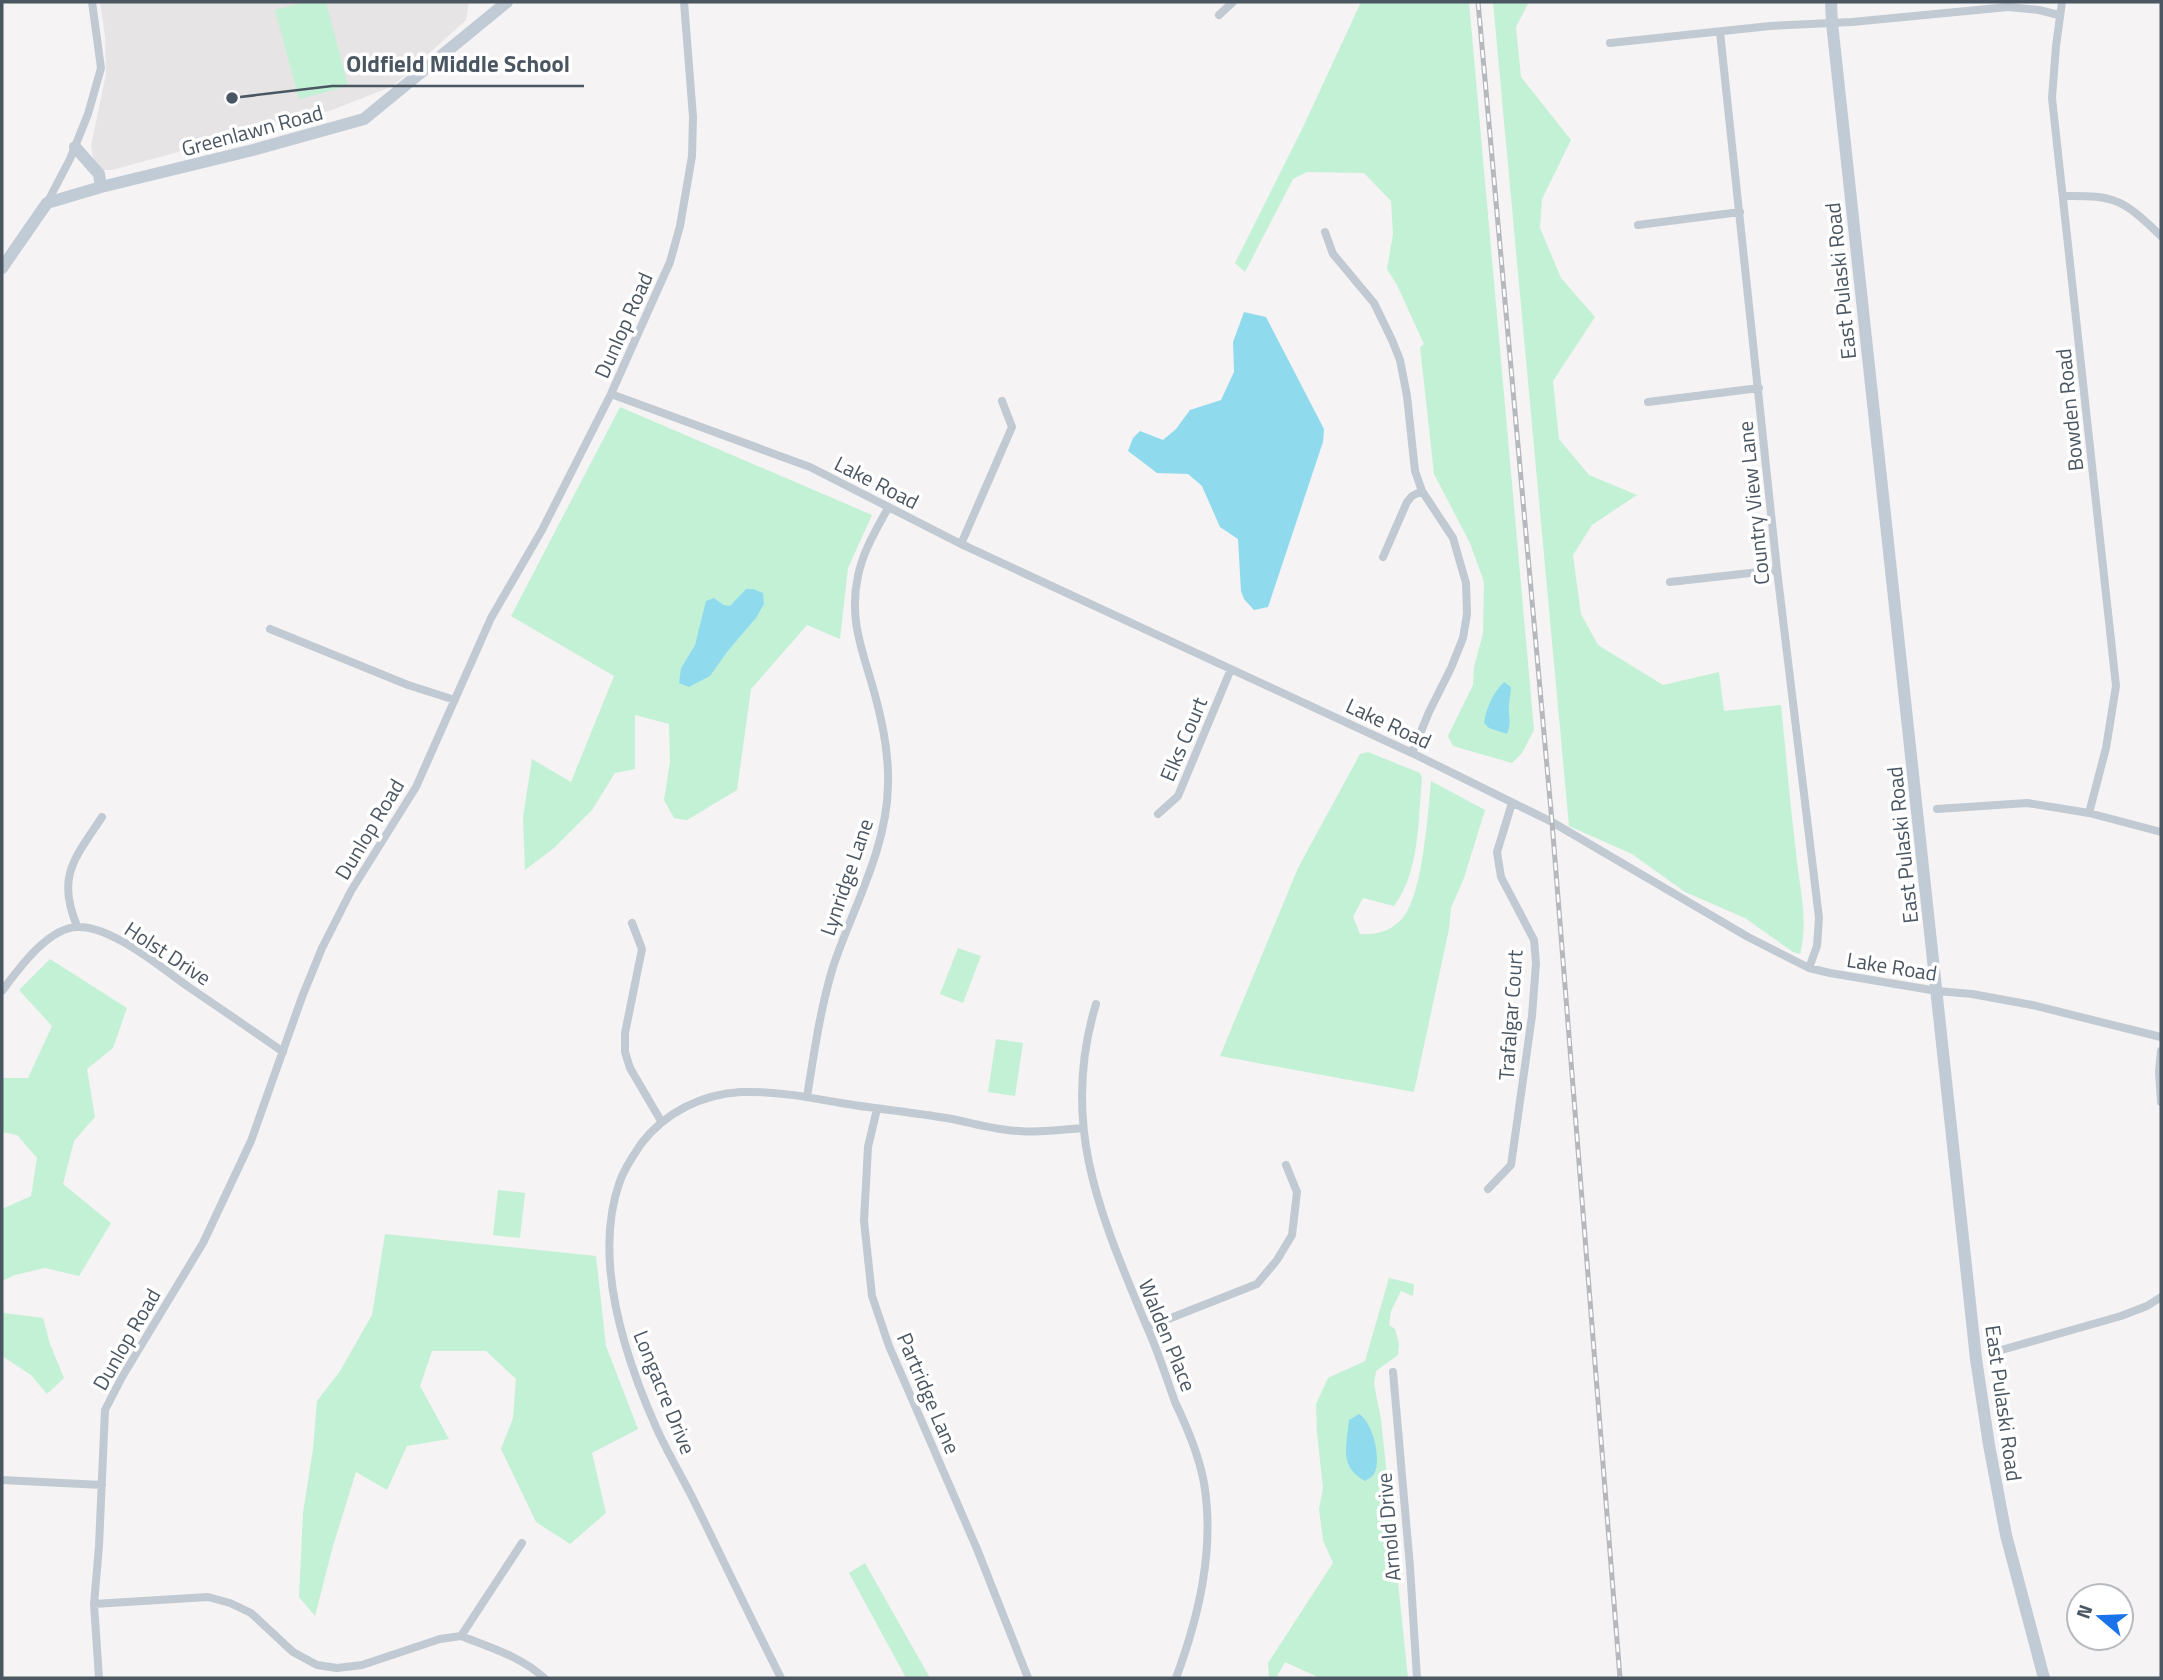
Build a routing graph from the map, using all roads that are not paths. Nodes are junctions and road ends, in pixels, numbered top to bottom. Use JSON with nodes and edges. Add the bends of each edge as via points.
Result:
{"nodes":[{"id":1,"x":92,"y":2,"type":"edge"},
{"id":2,"x":507,"y":2,"type":"edge"},
{"id":3,"x":684,"y":2,"type":"edge"},
{"id":4,"x":1233,"y":2,"type":"edge"},
{"id":5,"x":1831,"y":2,"type":"edge"},
{"id":6,"x":2062,"y":2,"type":"edge"},
{"id":7,"x":1219,"y":15,"type":"dead end"},
{"id":8,"x":2059,"y":15,"type":"junction"},
{"id":9,"x":1832,"y":23,"type":"junction"},
{"id":10,"x":1720,"y":32,"type":"junction"},
{"id":11,"x":1610,"y":43,"type":"dead end"},
{"id":12,"x":75,"y":147,"type":"junction"},
{"id":13,"x":101,"y":187,"type":"junction"},
{"id":14,"x":2063,"y":196,"type":"junction"},
{"id":15,"x":47,"y":203,"type":"junction"},
{"id":16,"x":1740,"y":212,"type":"junction"},
{"id":17,"x":1638,"y":225,"type":"dead end"},
{"id":18,"x":1325,"y":232,"type":"dead end"},
{"id":19,"x":2161,"y":236,"type":"edge"},
{"id":20,"x":2,"y":268,"type":"edge"},
{"id":21,"x":1759,"y":388,"type":"junction"},
{"id":22,"x":611,"y":394,"type":"junction"},
{"id":23,"x":1002,"y":401,"type":"dead end"},
{"id":24,"x":1648,"y":402,"type":"dead end"},
{"id":25,"x":1422,"y":491,"type":"junction"},
{"id":26,"x":888,"y":509,"type":"junction"},
{"id":27,"x":961,"y":544,"type":"junction"},
{"id":28,"x":1382,"y":556,"type":"dead end"},
{"id":29,"x":1777,"y":570,"type":"junction"},
{"id":30,"x":1670,"y":582,"type":"dead end"},
{"id":31,"x":270,"y":629,"type":"dead end"},
{"id":32,"x":1231,"y":669,"type":"junction"},
{"id":33,"x":455,"y":700,"type":"junction"},
{"id":34,"x":1412,"y":753,"type":"junction"},
{"id":35,"x":1511,"y":803,"type":"junction"},
{"id":36,"x":1937,"y":809,"type":"dead end"},
{"id":37,"x":2089,"y":813,"type":"junction"},
{"id":38,"x":1158,"y":814,"type":"dead end"},
{"id":39,"x":102,"y":817,"type":"dead end"},
{"id":40,"x":2161,"y":832,"type":"edge"},
{"id":41,"x":632,"y":923,"type":"dead end"},
{"id":42,"x":77,"y":926,"type":"junction"},
{"id":43,"x":1809,"y":968,"type":"junction"},
{"id":44,"x":2,"y":991,"type":"edge"},
{"id":45,"x":1937,"y":991,"type":"junction"},
{"id":46,"x":1096,"y":1004,"type":"dead end"},
{"id":47,"x":2161,"y":1037,"type":"edge"},
{"id":48,"x":2161,"y":1051,"type":"edge"},
{"id":49,"x":283,"y":1052,"type":"junction"},
{"id":50,"x":807,"y":1097,"type":"junction"},
{"id":51,"x":2161,"y":1102,"type":"edge"},
{"id":52,"x":877,"y":1109,"type":"junction"},
{"id":53,"x":661,"y":1121,"type":"junction"},
{"id":54,"x":1082,"y":1128,"type":"junction"},
{"id":55,"x":1286,"y":1165,"type":"dead end"},
{"id":56,"x":1488,"y":1189,"type":"dead end"},
{"id":57,"x":2161,"y":1297,"type":"edge"},
{"id":58,"x":1147,"y":1327,"type":"junction"},
{"id":59,"x":1998,"y":1352,"type":"dead end"},
{"id":60,"x":1393,"y":1372,"type":"dead end"},
{"id":61,"x":2,"y":1480,"type":"edge"},
{"id":62,"x":102,"y":1485,"type":"junction"},
{"id":63,"x":522,"y":1543,"type":"dead end"},
{"id":64,"x":94,"y":1604,"type":"junction"},
{"id":65,"x":461,"y":1636,"type":"junction"},
{"id":66,"x":99,"y":1678,"type":"edge"},
{"id":67,"x":544,"y":1678,"type":"edge"},
{"id":68,"x":781,"y":1678,"type":"edge"},
{"id":69,"x":1028,"y":1678,"type":"edge"},
{"id":70,"x":1176,"y":1678,"type":"edge"},
{"id":71,"x":1417,"y":1678,"type":"edge"},
{"id":72,"x":2044,"y":1678,"type":"edge"}],
"edges":[{"from":1,"to":12,"type":"street","via":[[101,68]]},
{"from":2,"to":13,"type":"main road","name":"Greenlawn Road","via":[[364,119]]},
{"from":3,"to":22,"type":"street","name":"Dunlop Road","via":[[693,117],[682,214],[670,262]]},
{"from":4,"to":7,"type":"street"},
{"from":5,"to":9,"type":"main road","name":"East Pulaski Road"},
{"from":6,"to":8,"type":"street","name":"Bowden Road"},
{"from":8,"to":9,"type":"street","via":[[2008,7]]},
{"from":8,"to":14,"type":"street","name":"Bowden Road","via":[[2052,98]]},
{"from":9,"to":10,"type":"street"},
{"from":9,"to":45,"type":"main road","name":"East Pulaski Road"},
{"from":10,"to":11,"type":"street"},
{"from":10,"to":16,"type":"street","name":"Country View Lane"},
{"from":12,"to":13,"type":"main road","via":[[99,174]]},
{"from":12,"to":15,"type":"street"},
{"from":13,"to":15,"type":"main road","name":"Greenlawn Road"},
{"from":14,"to":19,"type":"street","via":[[2114,199]]},
{"from":14,"to":37,"type":"street","name":"Bowden Road","via":[[2116,686]]},
{"from":15,"to":20,"type":"main road"},
{"from":16,"to":17,"type":"street"},
{"from":16,"to":21,"type":"street","name":"Country View Lane"},
{"from":18,"to":25,"type":"street","via":[[1333,254],[1374,303],[1400,360],[1415,471]]},
{"from":21,"to":24,"type":"street"},
{"from":21,"to":29,"type":"street","name":"Country View Lane"},
{"from":22,"to":26,"type":"street","name":"Lake Road","via":[[810,467]]},
{"from":22,"to":33,"type":"street","name":"Dunlop Road","via":[[491,618]]},
{"from":23,"to":27,"type":"street","via":[[1012,427]]},
{"from":25,"to":28,"type":"street","via":[[1407,502]]},
{"from":25,"to":34,"type":"street","via":[[1453,538],[1466,583],[1467,614],[1463,638]]},
{"from":26,"to":27,"type":"street","name":"Lake Road"},
{"from":26,"to":50,"type":"street","name":"Lynridge Lane","via":[[867,545],[857,577],[855,613],[885,744],[887,813],[820,1011]]},
{"from":27,"to":32,"type":"street","name":"Lake Road"},
{"from":29,"to":30,"type":"street"},
{"from":29,"to":43,"type":"street","name":"Country View Lane","via":[[1819,918],[1819,937]]},
{"from":31,"to":33,"type":"street"},
{"from":32,"to":34,"type":"street","name":"Lake Road"},
{"from":32,"to":38,"type":"street","name":"Elks Court","via":[[1178,796]]},
{"from":33,"to":49,"type":"street","name":"Dunlop Road","via":[[416,787],[351,891],[322,948]]},
{"from":34,"to":35,"type":"street","name":"Lake Road"},
{"from":35,"to":43,"type":"street","name":"Lake Road"},
{"from":35,"to":56,"type":"street","name":"Trafalgar Court","via":[[1497,852],[1501,877],[1534,940],[1536,963],[1511,1165]]},
{"from":36,"to":37,"type":"street","via":[[2027,803]]},
{"from":37,"to":40,"type":"street"},
{"from":39,"to":42,"type":"street","via":[[68,877],[66,892]]},
{"from":41,"to":53,"type":"street","via":[[642,948],[625,1052]]},
{"from":42,"to":44,"type":"street","via":[[40,945]]},
{"from":42,"to":49,"type":"street","name":"Holst Drive","via":[[125,943]]},
{"from":43,"to":45,"type":"street","name":"Lake Road"},
{"from":45,"to":47,"type":"street","name":"Lake Road","via":[[2020,1003]]},
{"from":45,"to":72,"type":"main road","name":"East Pulaski Road","via":[[1989,1445],[2006,1535]]},
{"from":46,"to":54,"type":"street","name":"Walden Place","via":[[1081,1069]]},
{"from":48,"to":51,"type":"street"},
{"from":49,"to":62,"type":"street","name":"Dunlop Road","via":[[246,1152],[203,1243],[105,1410]]},
{"from":50,"to":52,"type":"street","name":"Longacre Drive"},
{"from":50,"to":53,"type":"street","name":"Longacre Drive","via":[[739,1092],[692,1103]]},
{"from":52,"to":54,"type":"street","name":"Longacre Drive","via":[[1019,1131]]},
{"from":52,"to":69,"type":"street","name":"Partridge Lane","via":[[868,1147],[864,1221],[872,1296]]},
{"from":53,"to":68,"type":"street","name":"Longacre Drive","via":[[628,1163],[614,1203],[609,1249],[621,1334],[656,1427]]},
{"from":54,"to":58,"type":"street","name":"Walden Place","via":[[1094,1184]]},
{"from":55,"to":58,"type":"street","via":[[1297,1192],[1292,1235],[1277,1260],[1256,1284]]},
{"from":57,"to":59,"type":"street","via":[[2121,1316]]},
{"from":58,"to":70,"type":"street","name":"Walden Place","via":[[1204,1481],[1208,1530],[1201,1593]]},
{"from":60,"to":71,"type":"street","name":"Arnold Drive"},
{"from":61,"to":62,"type":"street"},
{"from":62,"to":64,"type":"street","name":"Dunlop Road"},
{"from":63,"to":65,"type":"street"},
{"from":64,"to":65,"type":"street","via":[[208,1597],[251,1613],[293,1652],[317,1665],[337,1668]]},
{"from":64,"to":66,"type":"street","name":"Dunlop Road"},
{"from":65,"to":67,"type":"street","via":[[506,1654]]}]}
